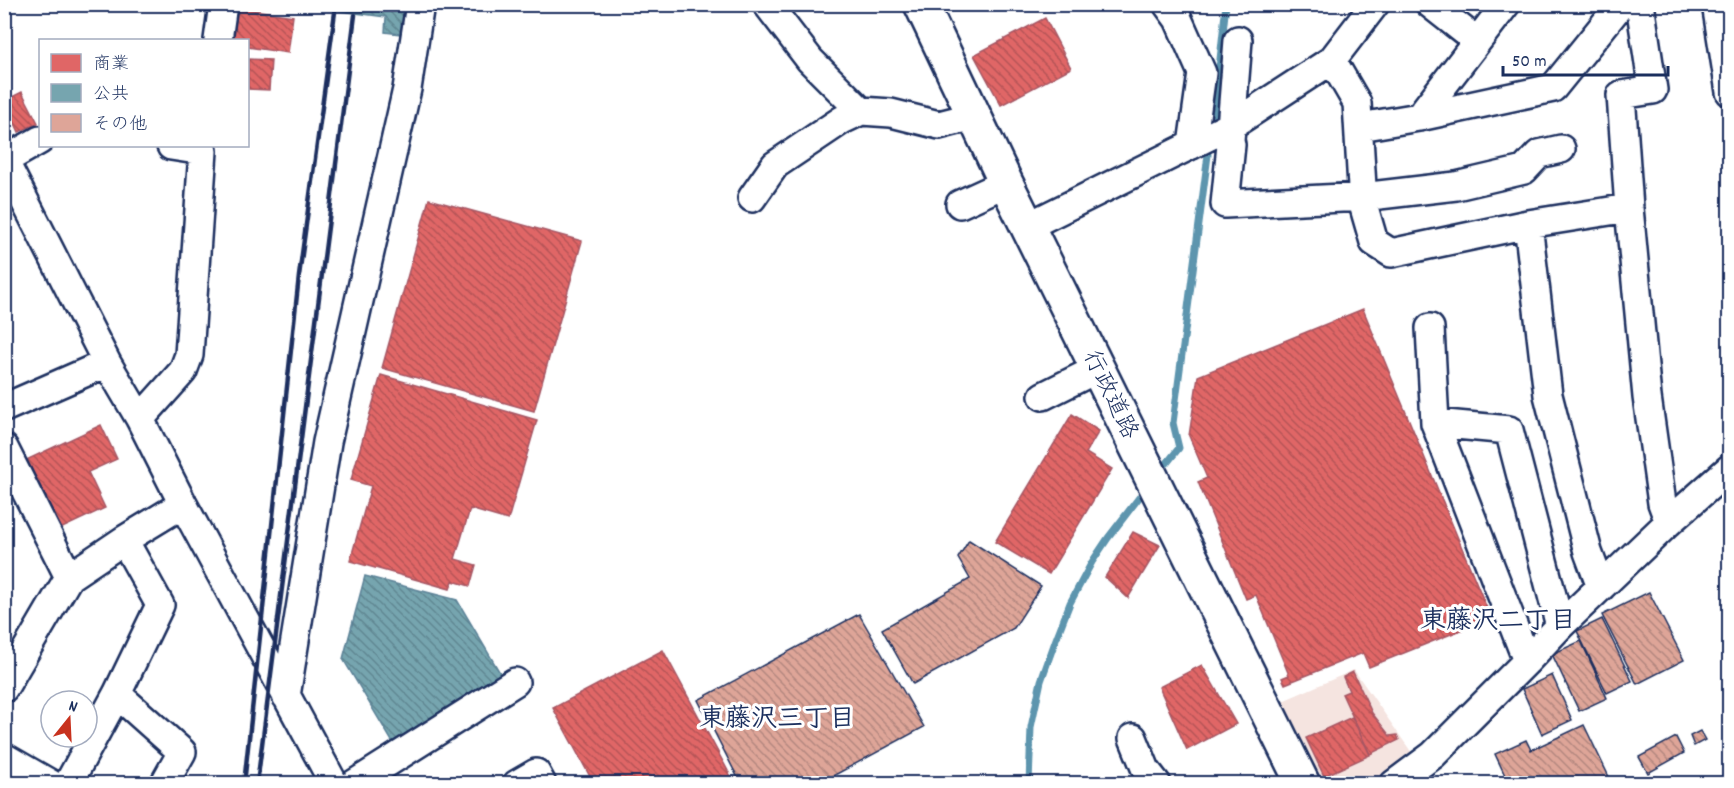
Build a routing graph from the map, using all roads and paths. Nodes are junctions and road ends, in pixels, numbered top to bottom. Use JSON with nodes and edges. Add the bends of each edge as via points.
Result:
{"nodes":[{"id":1,"x":223,"y":4,"type":"edge"},
{"id":2,"x":420,"y":4,"type":"edge"},
{"id":3,"x":767,"y":4,"type":"edge"},
{"id":4,"x":921,"y":4,"type":"edge"},
{"id":5,"x":1167,"y":4,"type":"edge"},
{"id":6,"x":1430,"y":4,"type":"edge"},
{"id":7,"x":1506,"y":4,"type":"edge"},
{"id":8,"x":1621,"y":4,"type":"edge"},
{"id":9,"x":1640,"y":4,"type":"edge"},
{"id":10,"x":1716,"y":4,"type":"edge"},
{"id":11,"x":1368,"y":8,"type":"edge"},
{"id":12,"x":218,"y":39,"type":"edge"},
{"id":13,"x":1238,"y":40,"type":"dead end"},
{"id":14,"x":1477,"y":41,"type":"junction"},
{"id":15,"x":1332,"y":60,"type":"junction"},
{"id":16,"x":1730,"y":92,"type":"edge"},
{"id":17,"x":861,"y":111,"type":"junction"},
{"id":18,"x":974,"y":116,"type":"junction"},
{"id":19,"x":1419,"y":117,"type":"junction"},
{"id":20,"x":1232,"y":125,"type":"junction"},
{"id":21,"x":1360,"y":127,"type":"junction"},
{"id":22,"x":39,"y":141,"type":"edge"},
{"id":23,"x":1192,"y":145,"type":"junction"},
{"id":24,"x":187,"y":147,"type":"edge"},
{"id":25,"x":203,"y":148,"type":"edge"},
{"id":26,"x":1561,"y":149,"type":"dead end"},
{"id":27,"x":4,"y":160,"type":"edge"},
{"id":28,"x":1006,"y":183,"type":"junction"},
{"id":29,"x":1362,"y":197,"type":"junction"},
{"id":30,"x":752,"y":198,"type":"dead end"},
{"id":31,"x":15,"y":203,"type":"edge"},
{"id":32,"x":960,"y":204,"type":"dead end"},
{"id":33,"x":1629,"y":208,"type":"junction"},
{"id":34,"x":1527,"y":224,"type":"junction"},
{"id":35,"x":1028,"y":226,"type":"junction"},
{"id":36,"x":1430,"y":328,"type":"dead end"},
{"id":37,"x":107,"y":363,"type":"junction"},
{"id":38,"x":1099,"y":368,"type":"junction"},
{"id":39,"x":1043,"y":396,"type":"dead end"},
{"id":40,"x":4,"y":408,"type":"edge"},
{"id":41,"x":140,"y":419,"type":"junction"},
{"id":42,"x":1435,"y":423,"type":"junction"},
{"id":43,"x":4,"y":448,"type":"edge"},
{"id":44,"x":1730,"y":468,"type":"edge"},
{"id":45,"x":183,"y":504,"type":"junction"},
{"id":46,"x":1669,"y":522,"type":"junction"},
{"id":47,"x":124,"y":540,"type":"junction"},
{"id":48,"x":69,"y":577,"type":"junction"},
{"id":49,"x":1600,"y":587,"type":"junction"},
{"id":50,"x":1560,"y":626,"type":"junction"},
{"id":51,"x":1527,"y":661,"type":"junction"},
{"id":52,"x":515,"y":682,"type":"dead end"},
{"id":53,"x":4,"y":688,"type":"edge"},
{"id":54,"x":117,"y":694,"type":"junction"},
{"id":55,"x":286,"y":696,"type":"junction"},
{"id":56,"x":1133,"y":738,"type":"dead end"},
{"id":57,"x":4,"y":757,"type":"edge"},
{"id":58,"x":1145,"y":779,"type":"edge"},
{"id":59,"x":51,"y":783,"type":"edge"},
{"id":60,"x":68,"y":783,"type":"edge"},
{"id":61,"x":164,"y":783,"type":"edge"},
{"id":62,"x":334,"y":783,"type":"edge"},
{"id":63,"x":354,"y":783,"type":"edge"},
{"id":64,"x":517,"y":783,"type":"edge"},
{"id":65,"x":542,"y":783,"type":"edge"},
{"id":66,"x":1303,"y":783,"type":"edge"},
{"id":67,"x":1394,"y":783,"type":"edge"}],
"edges":[{"from":1,"to":12,"type":"street"},
{"from":2,"to":55,"type":"street","via":[[375,236],[327,442]]},
{"from":3,"to":17,"type":"street","via":[[810,60]]},
{"from":4,"to":18,"type":"highway","name":"行政道路"},
{"from":5,"to":23,"type":"street","via":[[1202,72]]},
{"from":6,"to":14,"type":"street"},
{"from":7,"to":14,"type":"street"},
{"from":8,"to":19,"type":"street","via":[[1553,88]]},
{"from":9,"to":33,"type":"street","via":[[1653,90],[1621,95]]},
{"from":10,"to":16,"type":"street"},
{"from":11,"to":15,"type":"street"},
{"from":13,"to":20,"type":"street"},
{"from":14,"to":19,"type":"street"},
{"from":15,"to":20,"type":"street"},
{"from":15,"to":21,"type":"street","via":[[1358,103]]},
{"from":17,"to":18,"type":"street","via":[[891,113],[939,125]]},
{"from":17,"to":30,"type":"street","via":[[775,165]]},
{"from":18,"to":28,"type":"highway","name":"行政道路"},
{"from":19,"to":21,"type":"street"},
{"from":20,"to":23,"type":"street"},
{"from":20,"to":29,"type":"street","via":[[1225,204]]},
{"from":21,"to":29,"type":"street"},
{"from":22,"to":27,"type":"street"},
{"from":23,"to":35,"type":"street"},
{"from":24,"to":25,"type":"street"},
{"from":25,"to":41,"type":"street","via":[[189,355],[183,370]]},
{"from":26,"to":29,"type":"street","via":[[1539,154],[1524,170],[1456,186]]},
{"from":27,"to":31,"type":"street"},
{"from":28,"to":32,"type":"street"},
{"from":28,"to":35,"type":"highway","name":"行政道路"},
{"from":29,"to":34,"type":"street","via":[[1374,242],[1391,253]]},
{"from":31,"to":37,"type":"street"},
{"from":33,"to":34,"type":"street"},
{"from":33,"to":46,"type":"street","via":[[1647,397],[1662,503]]},
{"from":34,"to":49,"type":"street","via":[[1548,395]]},
{"from":35,"to":38,"type":"highway","name":"行政道路"},
{"from":36,"to":42,"type":"street"},
{"from":37,"to":40,"type":"street"},
{"from":37,"to":41,"type":"street"},
{"from":38,"to":39,"type":"street"},
{"from":38,"to":66,"type":"highway","name":"行政道路"},
{"from":41,"to":45,"type":"street"},
{"from":42,"to":50,"type":"street","via":[[1509,430]]},
{"from":42,"to":51,"type":"street"},
{"from":43,"to":48,"type":"street"},
{"from":44,"to":46,"type":"street"},
{"from":45,"to":47,"type":"street"},
{"from":45,"to":55,"type":"street"},
{"from":46,"to":49,"type":"street"},
{"from":47,"to":48,"type":"street"},
{"from":47,"to":54,"type":"street","via":[[160,605]]},
{"from":48,"to":53,"type":"street"},
{"from":49,"to":50,"type":"street"},
{"from":50,"to":51,"type":"street"},
{"from":51,"to":67,"type":"street","via":[[1433,755]]},
{"from":52,"to":63,"type":"street"},
{"from":54,"to":60,"type":"street"},
{"from":54,"to":61,"type":"street","via":[[182,752]]},
{"from":55,"to":62,"type":"street"},
{"from":56,"to":58,"type":"street"},
{"from":57,"to":59,"type":"street"},
{"from":64,"to":65,"type":"street","via":[[536,773]]}]}
